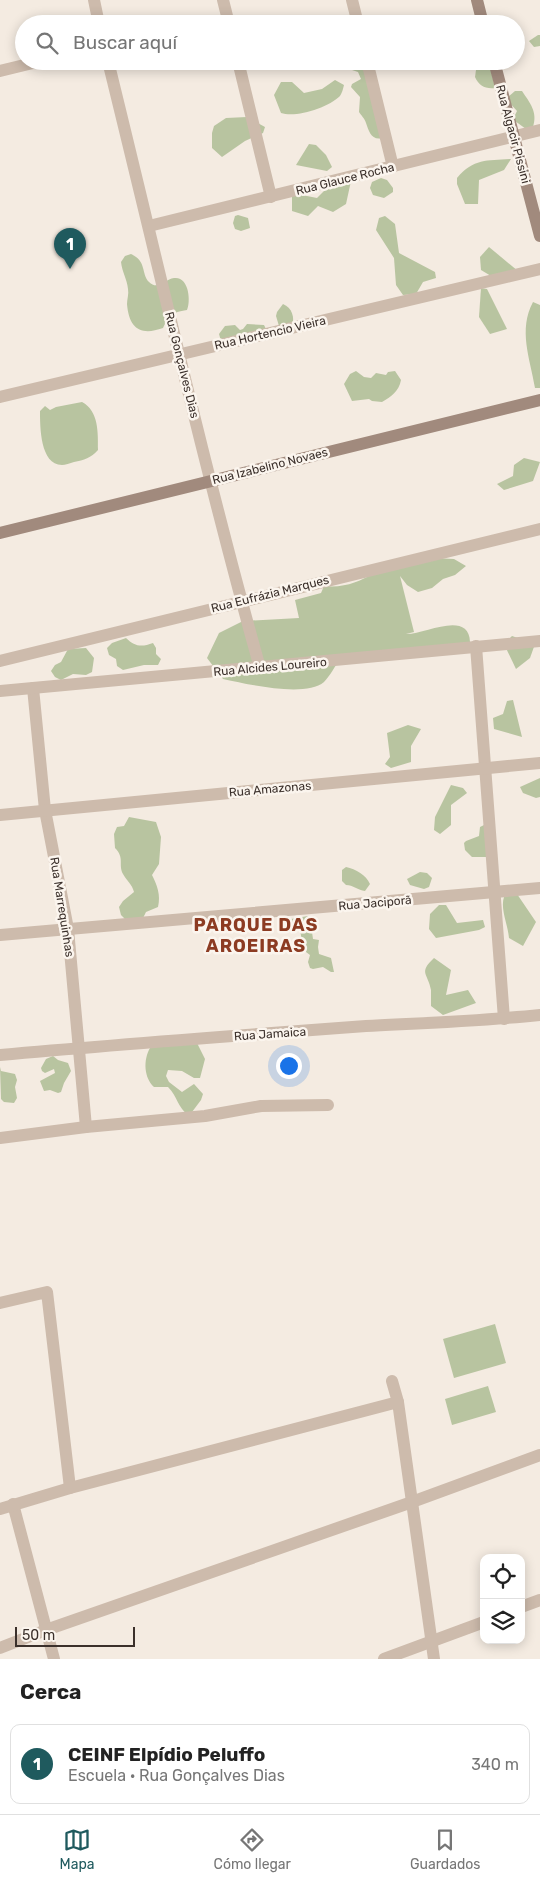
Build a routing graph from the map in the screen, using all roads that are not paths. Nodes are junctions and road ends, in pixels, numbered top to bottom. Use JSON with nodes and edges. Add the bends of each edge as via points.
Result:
{"nodes":[{"id":1,"x":94,"y":0,"type":"edge"},
{"id":2,"x":223,"y":0,"type":"edge"},
{"id":3,"x":352,"y":0,"type":"edge"},
{"id":4,"x":477,"y":0,"type":"edge"},
{"id":5,"x":97,"y":15,"type":"edge"},
{"id":6,"x":227,"y":15,"type":"edge"},
{"id":7,"x":356,"y":15,"type":"edge"},
{"id":8,"x":481,"y":15,"type":"edge"},
{"id":9,"x":15,"y":67,"type":"edge"},
{"id":10,"x":110,"y":70,"type":"edge"},
{"id":11,"x":240,"y":70,"type":"edge"},
{"id":12,"x":369,"y":70,"type":"edge"},
{"id":13,"x":496,"y":70,"type":"edge"},
{"id":14,"x":0,"y":71,"type":"edge"},
{"id":15,"x":540,"y":130,"type":"edge"},
{"id":16,"x":514,"y":136,"type":"junction"},
{"id":17,"x":393,"y":167,"type":"junction"},
{"id":18,"x":271,"y":197,"type":"junction"},
{"id":19,"x":149,"y":226,"type":"junction"},
{"id":20,"x":540,"y":236,"type":"edge"},
{"id":21,"x":540,"y":270,"type":"edge"},
{"id":22,"x":179,"y":354,"type":"junction"},
{"id":23,"x":0,"y":397,"type":"edge"},
{"id":24,"x":540,"y":400,"type":"edge"},
{"id":25,"x":211,"y":480,"type":"junction"},
{"id":26,"x":540,"y":529,"type":"edge"},
{"id":27,"x":0,"y":533,"type":"edge"},
{"id":28,"x":241,"y":601,"type":"junction"},
{"id":29,"x":540,"y":641,"type":"edge"},
{"id":30,"x":476,"y":646,"type":"junction"},
{"id":31,"x":0,"y":661,"type":"edge"},
{"id":32,"x":260,"y":668,"type":"junction"},
{"id":33,"x":33,"y":688,"type":"junction"},
{"id":34,"x":0,"y":691,"type":"edge"},
{"id":35,"x":540,"y":763,"type":"edge"},
{"id":36,"x":486,"y":768,"type":"junction"},
{"id":37,"x":45,"y":810,"type":"junction"},
{"id":38,"x":0,"y":815,"type":"edge"},
{"id":39,"x":540,"y":888,"type":"edge"},
{"id":40,"x":494,"y":892,"type":"junction"},
{"id":41,"x":68,"y":929,"type":"junction"},
{"id":42,"x":0,"y":935,"type":"edge"},
{"id":43,"x":540,"y":1015,"type":"edge"},
{"id":44,"x":504,"y":1019,"type":"junction"},
{"id":45,"x":79,"y":1048,"type":"junction"},
{"id":46,"x":0,"y":1055,"type":"edge"},
{"id":47,"x":328,"y":1105,"type":"dead end"},
{"id":48,"x":86,"y":1127,"type":"junction"},
{"id":49,"x":0,"y":1138,"type":"edge"},
{"id":50,"x":0,"y":1303,"type":"edge"},
{"id":51,"x":392,"y":1381,"type":"dead end"},
{"id":52,"x":398,"y":1402,"type":"junction"},
{"id":53,"x":540,"y":1455,"type":"edge"},
{"id":54,"x":70,"y":1488,"type":"junction"},
{"id":55,"x":412,"y":1502,"type":"junction"},
{"id":56,"x":13,"y":1504,"type":"junction"},
{"id":57,"x":0,"y":1508,"type":"edge"},
{"id":58,"x":540,"y":1600,"type":"edge"},
{"id":59,"x":525,"y":1606,"type":"edge"},
{"id":60,"x":480,"y":1623,"type":"edge"},
{"id":61,"x":46,"y":1630,"type":"junction"},
{"id":62,"x":430,"y":1642,"type":"junction"},
{"id":63,"x":0,"y":1648,"type":"edge"},
{"id":64,"x":54,"y":1659,"type":"edge"},
{"id":65,"x":384,"y":1659,"type":"edge"},
{"id":66,"x":434,"y":1659,"type":"edge"}],
"edges":[{"from":1,"to":5,"type":"street"},
{"from":2,"to":6,"type":"street"},
{"from":3,"to":7,"type":"street"},
{"from":4,"to":8,"type":"street"},
{"from":9,"to":14,"type":"street"},
{"from":10,"to":19,"type":"street","name":"Rua Gonçalves Dias"},
{"from":11,"to":18,"type":"street"},
{"from":12,"to":17,"type":"street"},
{"from":13,"to":16,"type":"street","name":"Rua Algacir Pissini"},
{"from":15,"to":16,"type":"street","name":"Rua Glauce Rocha"},
{"from":16,"to":17,"type":"street","name":"Rua Glauce Rocha"},
{"from":16,"to":20,"type":"street","name":"Rua Algacir Pissini"},
{"from":17,"to":18,"type":"street","name":"Rua Glauce Rocha"},
{"from":18,"to":19,"type":"street","name":"Rua Glauce Rocha"},
{"from":19,"to":22,"type":"street","name":"Rua Gonçalves Dias"},
{"from":21,"to":22,"type":"street","name":"Rua Hortencio Vieira"},
{"from":22,"to":23,"type":"street","name":"Rua Hortencio Vieira"},
{"from":22,"to":25,"type":"street","name":"Rua Gonçalves Dias"},
{"from":24,"to":25,"type":"street","name":"Rua Izabelino Novaes"},
{"from":25,"to":27,"type":"street","name":"Rua Izabelino Novaes"},
{"from":25,"to":28,"type":"street","name":"Rua Gonçalves Dias"},
{"from":26,"to":28,"type":"street","name":"Rua Eufrázia Marques"},
{"from":28,"to":31,"type":"street","name":"Rua Eufrázia Marques"},
{"from":28,"to":32,"type":"street","name":"Rua Gonçalves Dias"},
{"from":29,"to":30,"type":"street","name":"Rua Alcides Loureiro"},
{"from":30,"to":32,"type":"street","name":"Rua Alcides Loureiro"},
{"from":30,"to":36,"type":"street"},
{"from":32,"to":33,"type":"street","name":"Rua Alcides Loureiro"},
{"from":33,"to":34,"type":"street","name":"Rua Alcides Loureiro"},
{"from":33,"to":37,"type":"street","name":"Rua Marrequinhas"},
{"from":35,"to":36,"type":"street","name":"Rua Amazonas"},
{"from":36,"to":37,"type":"street","name":"Rua Amazonas"},
{"from":36,"to":40,"type":"street"},
{"from":37,"to":38,"type":"street","name":"Rua Amazonas"},
{"from":37,"to":41,"type":"street","name":"Rua Marrequinhas"},
{"from":39,"to":40,"type":"street","name":"Rua Jaciporã"},
{"from":40,"to":41,"type":"street","name":"Rua Jaciporã"},
{"from":40,"to":44,"type":"street"},
{"from":41,"to":42,"type":"street","name":"Rua Jaciporã"},
{"from":41,"to":45,"type":"street","name":"Rua Marrequinhas"},
{"from":43,"to":44,"type":"street","name":"Rua Jamaica"},
{"from":44,"to":45,"type":"street","name":"Rua Jamaica"},
{"from":45,"to":46,"type":"street","name":"Rua Jamaica"},
{"from":45,"to":48,"type":"street","name":"Rua Marrequinhas"},
{"from":47,"to":48,"type":"street","via":[[261,1106],[205,1116]]},
{"from":48,"to":49,"type":"street"},
{"from":50,"to":54,"type":"street","via":[[47,1292]]},
{"from":51,"to":52,"type":"street"},
{"from":52,"to":54,"type":"street"},
{"from":52,"to":55,"type":"street"},
{"from":53,"to":55,"type":"street"},
{"from":54,"to":56,"type":"street"},
{"from":55,"to":61,"type":"street"},
{"from":55,"to":62,"type":"street"},
{"from":56,"to":57,"type":"street"},
{"from":56,"to":61,"type":"street"},
{"from":58,"to":59,"type":"street"},
{"from":60,"to":62,"type":"street"},
{"from":61,"to":63,"type":"street"},
{"from":61,"to":64,"type":"street"},
{"from":62,"to":65,"type":"street"},
{"from":62,"to":66,"type":"street"}]}
